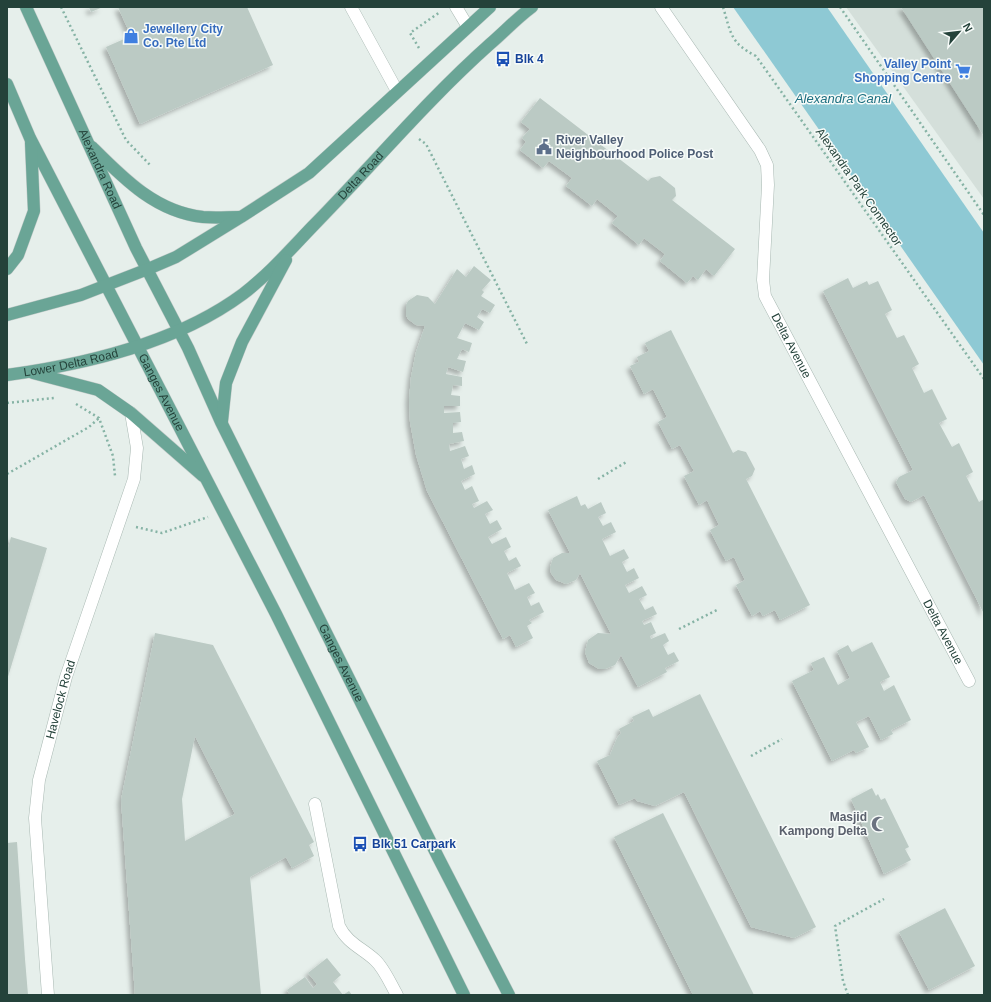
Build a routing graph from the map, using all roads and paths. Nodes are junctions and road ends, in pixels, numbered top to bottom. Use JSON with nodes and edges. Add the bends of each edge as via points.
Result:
{"nodes":[{"id":1,"x":26,"y":7,"type":"edge"},
{"id":2,"x":61,"y":7,"type":"edge"},
{"id":3,"x":351,"y":7,"type":"edge"},
{"id":4,"x":446,"y":7,"type":"edge"},
{"id":5,"x":456,"y":7,"type":"edge"},
{"id":6,"x":532,"y":7,"type":"edge"},
{"id":7,"x":661,"y":7,"type":"edge"},
{"id":8,"x":723,"y":7,"type":"edge"},
{"id":9,"x":840,"y":7,"type":"edge"},
{"id":10,"x":484,"y":9,"type":"edge"},
{"id":11,"x":468,"y":27,"type":"junction"},
{"id":12,"x":422,"y":52,"type":"dead end"},
{"id":13,"x":7,"y":84,"type":"edge"},
{"id":14,"x":397,"y":91,"type":"junction"},
{"id":15,"x":405,"y":127,"type":"junction"},
{"id":16,"x":30,"y":138,"type":"junction"},
{"id":17,"x":86,"y":140,"type":"junction"},
{"id":18,"x":150,"y":166,"type":"dead end"},
{"id":19,"x":984,"y":215,"type":"edge"},
{"id":20,"x":241,"y":218,"type":"junction"},
{"id":21,"x":294,"y":246,"type":"junction"},
{"id":22,"x":7,"y":269,"type":"edge"},
{"id":23,"x":148,"y":269,"type":"junction"},
{"id":24,"x":105,"y":286,"type":"junction"},
{"id":25,"x":7,"y":315,"type":"edge"},
{"id":26,"x":178,"y":330,"type":"junction"},
{"id":27,"x":528,"y":344,"type":"dead end"},
{"id":28,"x":138,"y":347,"type":"junction"},
{"id":29,"x":30,"y":372,"type":"junction"},
{"id":30,"x":7,"y":374,"type":"edge"},
{"id":31,"x":984,"y":379,"type":"edge"},
{"id":32,"x":59,"y":400,"type":"dead end"},
{"id":33,"x":7,"y":403,"type":"edge"},
{"id":34,"x":72,"y":403,"type":"dead end"},
{"id":35,"x":131,"y":413,"type":"junction"},
{"id":36,"x":221,"y":422,"type":"junction"},
{"id":37,"x":628,"y":461,"type":"dead end"},
{"id":38,"x":7,"y":474,"type":"edge"},
{"id":39,"x":598,"y":479,"type":"dead end"},
{"id":40,"x":208,"y":480,"type":"junction"},
{"id":41,"x":223,"y":512,"type":"junction"},
{"id":42,"x":133,"y":527,"type":"dead end"},
{"id":43,"x":717,"y":610,"type":"dead end"},
{"id":44,"x":679,"y":629,"type":"dead end"},
{"id":45,"x":969,"y":681,"type":"dead end"},
{"id":46,"x":782,"y":740,"type":"dead end"},
{"id":47,"x":751,"y":756,"type":"dead end"},
{"id":48,"x":315,"y":804,"type":"dead end"},
{"id":49,"x":884,"y":899,"type":"dead end"},
{"id":50,"x":48,"y":995,"type":"edge"},
{"id":51,"x":397,"y":995,"type":"edge"},
{"id":52,"x":464,"y":995,"type":"edge"},
{"id":53,"x":509,"y":995,"type":"edge"},
{"id":54,"x":848,"y":995,"type":"edge"}],
"edges":[{"from":1,"to":17,"type":"main road","name":"Alexandra Road"},
{"from":2,"to":18,"type":"path","via":[[126,140]]},
{"from":3,"to":14,"type":"street"},
{"from":4,"to":12,"type":"path","via":[[410,33]]},
{"from":5,"to":11,"type":"street"},
{"from":6,"to":15,"type":"main road","name":"Delta Road","via":[[481,52]]},
{"from":7,"to":45,"type":"street","name":"Delta Avenue","via":[[760,150],[767,166],[768,185],[762,280],[765,296]]},
{"from":8,"to":31,"type":"path","name":"Alexandra Park Connector","via":[[729,31],[741,49],[756,56]]},
{"from":9,"to":19,"type":"path"},
{"from":10,"to":11,"type":"main road"},
{"from":11,"to":14,"type":"main road"},
{"from":13,"to":16,"type":"main road"},
{"from":14,"to":20,"type":"main road","via":[[309,173]]},
{"from":15,"to":21,"type":"main road","name":"Delta Road"},
{"from":15,"to":27,"type":"path","via":[[426,144]]},
{"from":16,"to":22,"type":"main road","via":[[34,210],[18,255]]},
{"from":16,"to":24,"type":"main road"},
{"from":17,"to":20,"type":"main road","via":[[136,190],[178,212],[203,217]]},
{"from":17,"to":23,"type":"main road","name":"Alexandra Road"},
{"from":20,"to":23,"type":"main road","via":[[176,257]]},
{"from":21,"to":26,"type":"main road","name":"Delta Road","via":[[266,275],[242,294],[204,318]]},
{"from":21,"to":36,"type":"main road","via":[[242,342],[226,383]]},
{"from":23,"to":24,"type":"main road"},
{"from":23,"to":26,"type":"main road","name":"Alexandra Road"},
{"from":24,"to":25,"type":"main road"},
{"from":24,"to":28,"type":"main road"},
{"from":26,"to":28,"type":"main road","name":"Lower Delta Road"},
{"from":26,"to":36,"type":"main road","name":"Ganges Avenue"},
{"from":28,"to":29,"type":"main road","name":"Lower Delta Road"},
{"from":28,"to":40,"type":"main road","name":"Ganges Avenue"},
{"from":29,"to":30,"type":"main road","name":"Lower Delta Road"},
{"from":29,"to":35,"type":"main road","via":[[98,390]]},
{"from":32,"to":33,"type":"path","via":[[53,398]]},
{"from":34,"to":38,"type":"path","via":[[78,404],[99,418],[90,427]]},
{"from":35,"to":40,"type":"main road"},
{"from":35,"to":50,"type":"street","name":"Havelock Road","via":[[137,448],[134,479],[66,677],[39,780],[35,818]]},
{"from":36,"to":53,"type":"main road","name":"Ganges Avenue"},
{"from":37,"to":39,"type":"path"},
{"from":40,"to":41,"type":"main road","name":"Ganges Avenue"},
{"from":41,"to":42,"type":"path","via":[[162,533]]},
{"from":41,"to":52,"type":"main road","name":"Ganges Avenue"},
{"from":43,"to":44,"type":"path"},
{"from":46,"to":47,"type":"path"},
{"from":48,"to":51,"type":"street","via":[[339,926],[352,944],[377,961]]},
{"from":49,"to":54,"type":"path","via":[[835,926],[843,980]]}]}
